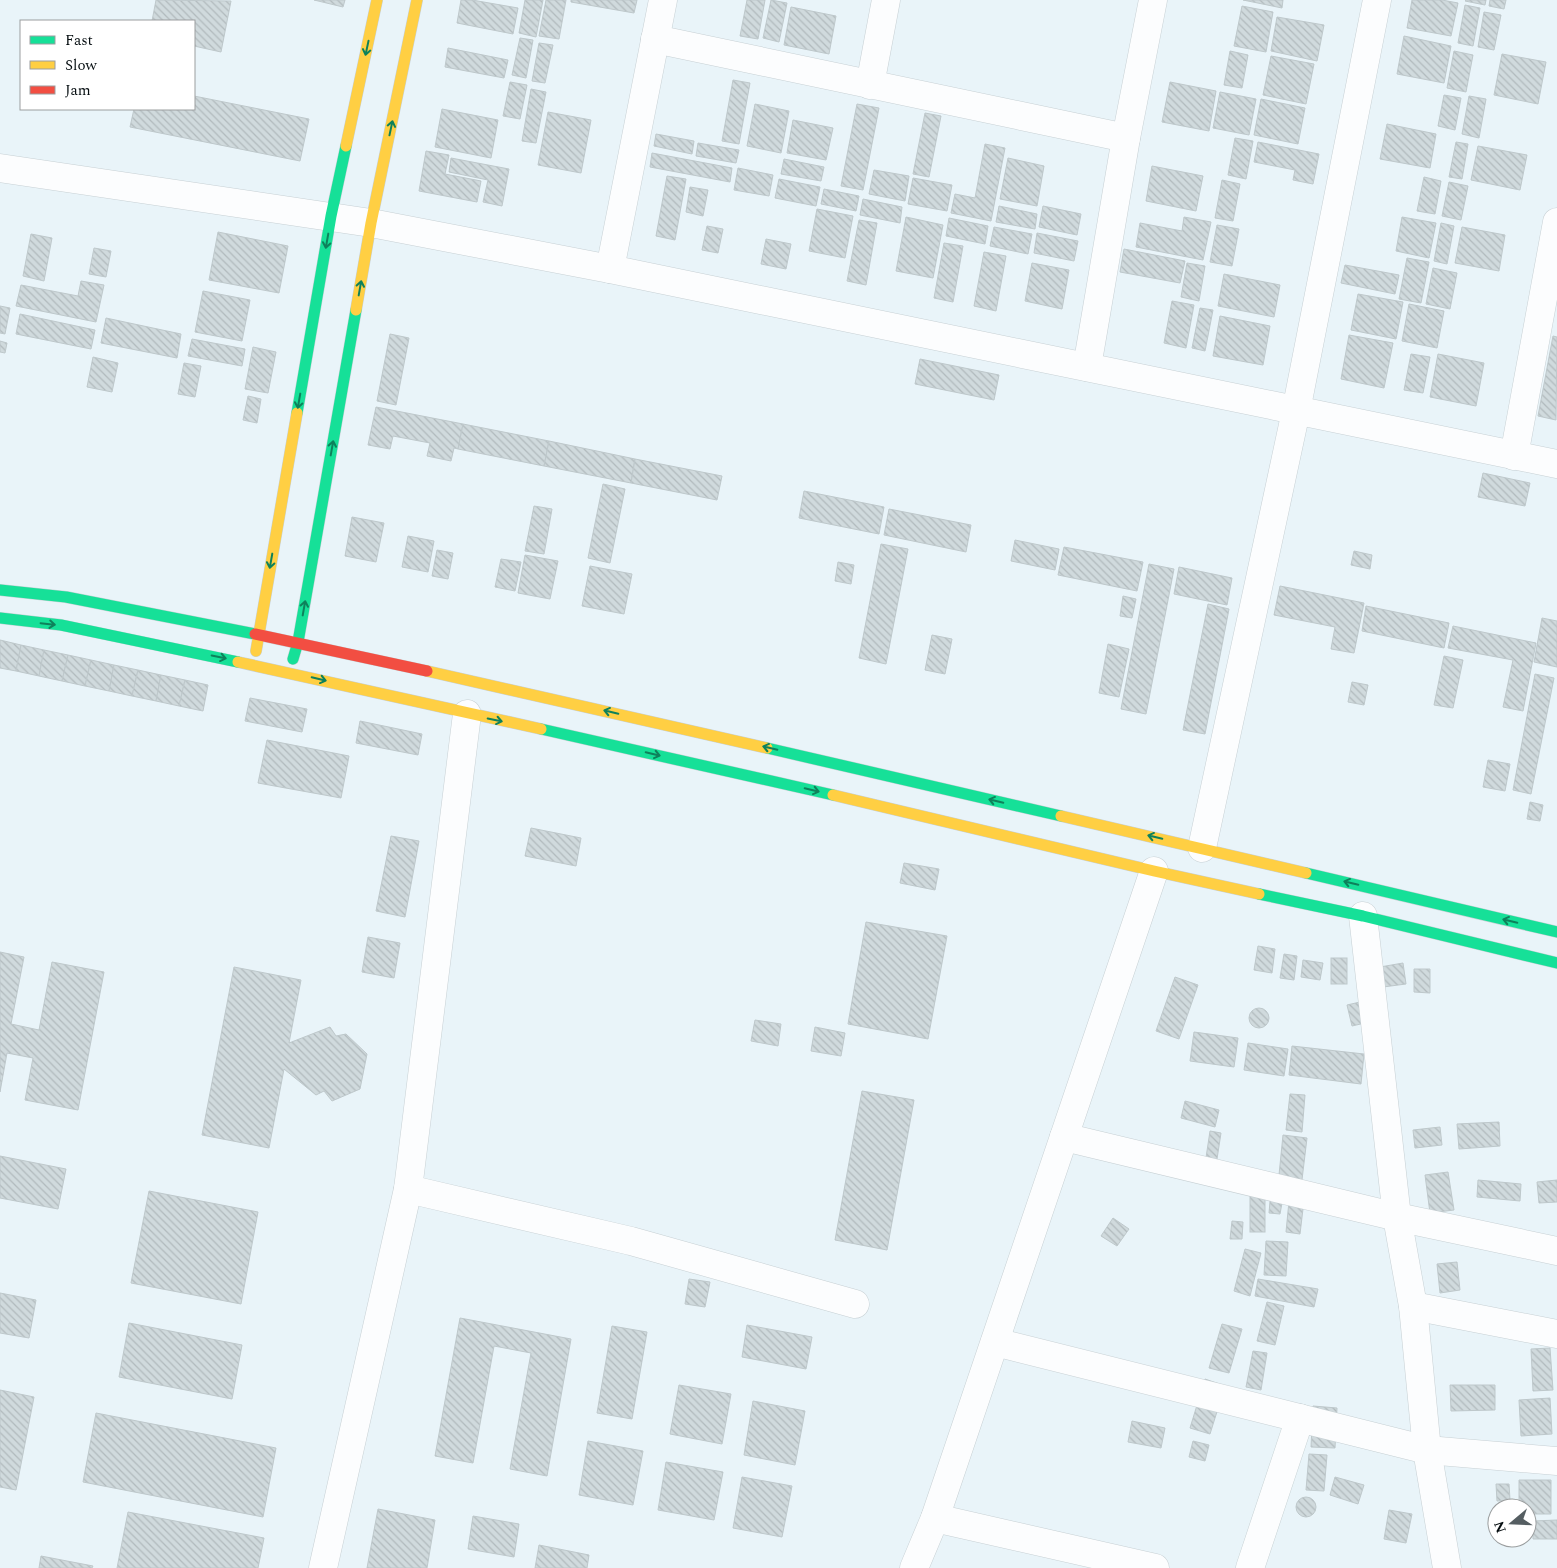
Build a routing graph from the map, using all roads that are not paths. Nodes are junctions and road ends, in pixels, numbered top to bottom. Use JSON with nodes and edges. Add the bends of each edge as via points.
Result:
{"nodes":[{"id":1,"x":377,"y":0,"type":"edge"},
{"id":2,"x":417,"y":0,"type":"edge"},
{"id":3,"x":663,"y":0,"type":"edge"},
{"id":4,"x":886,"y":0,"type":"edge"},
{"id":5,"x":1153,"y":0,"type":"edge"},
{"id":6,"x":1377,"y":0,"type":"edge"},
{"id":7,"x":655,"y":39,"type":"junction"},
{"id":8,"x":870,"y":85,"type":"junction"},
{"id":9,"x":1126,"y":138,"type":"junction"},
{"id":10,"x":0,"y":168,"type":"edge"},
{"id":11,"x":331,"y":216,"type":"junction"},
{"id":12,"x":371,"y":223,"type":"junction"},
{"id":13,"x":1557,"y":223,"type":"edge"},
{"id":14,"x":610,"y":269,"type":"junction"},
{"id":15,"x":1087,"y":367,"type":"junction"},
{"id":16,"x":1296,"y":411,"type":"junction"},
{"id":17,"x":1514,"y":456,"type":"junction"},
{"id":18,"x":1557,"y":464,"type":"edge"},
{"id":19,"x":0,"y":590,"type":"edge"},
{"id":20,"x":0,"y":618,"type":"edge"},
{"id":21,"x":259,"y":633,"type":"junction"},
{"id":22,"x":298,"y":642,"type":"junction"},
{"id":23,"x":255,"y":665,"type":"junction"},
{"id":24,"x":290,"y":673,"type":"junction"},
{"id":25,"x":466,"y":714,"type":"junction"},
{"id":26,"x":1202,"y":848,"type":"junction"},
{"id":27,"x":1154,"y":871,"type":"junction"},
{"id":28,"x":1363,"y":916,"type":"junction"},
{"id":29,"x":1557,"y":932,"type":"edge"},
{"id":30,"x":1557,"y":963,"type":"edge"},
{"id":31,"x":1064,"y":1137,"type":"junction"},
{"id":32,"x":408,"y":1189,"type":"junction"},
{"id":33,"x":1397,"y":1217,"type":"junction"},
{"id":34,"x":1557,"y":1251,"type":"edge"},
{"id":35,"x":855,"y":1304,"type":"dead end"},
{"id":36,"x":1412,"y":1306,"type":"junction"},
{"id":37,"x":1557,"y":1334,"type":"edge"},
{"id":38,"x":995,"y":1342,"type":"junction"},
{"id":39,"x":1300,"y":1418,"type":"junction"},
{"id":40,"x":1427,"y":1450,"type":"junction"},
{"id":41,"x":1557,"y":1461,"type":"edge"},
{"id":42,"x":935,"y":1518,"type":"junction"},
{"id":43,"x":1053,"y":1556,"type":"edge"},
{"id":44,"x":323,"y":1568,"type":"edge"},
{"id":45,"x":914,"y":1568,"type":"edge"},
{"id":46,"x":1155,"y":1568,"type":"edge"},
{"id":47,"x":1250,"y":1568,"type":"edge"},
{"id":48,"x":1447,"y":1568,"type":"edge"}],
"edges":[{"from":1,"to":11,"type":"main road","one_way":true},
{"from":12,"to":2,"type":"main road","one_way":true},
{"from":3,"to":7,"type":"street"},
{"from":4,"to":8,"type":"street"},
{"from":5,"to":9,"type":"street"},
{"from":6,"to":16,"type":"street"},
{"from":7,"to":8,"type":"street"},
{"from":7,"to":14,"type":"street"},
{"from":8,"to":9,"type":"street"},
{"from":9,"to":15,"type":"street"},
{"from":10,"to":11,"type":"street"},
{"from":11,"to":12,"type":"street"},
{"from":11,"to":21,"type":"main road","one_way":true},
{"from":12,"to":14,"type":"street"},
{"from":22,"to":12,"type":"main road","one_way":true},
{"from":13,"to":17,"type":"street"},
{"from":14,"to":15,"type":"street"},
{"from":15,"to":16,"type":"street"},
{"from":16,"to":17,"type":"street"},
{"from":16,"to":26,"type":"street"},
{"from":17,"to":18,"type":"street"},
{"from":19,"to":21,"type":"main road","via":[[66,597]]},
{"from":20,"to":23,"type":"main road","one_way":true,"via":[[61,625]]},
{"from":21,"to":22,"type":"main road"},
{"from":21,"to":23,"type":"main road"},
{"from":22,"to":24,"type":"main road"},
{"from":26,"to":22,"type":"main road","one_way":true},
{"from":23,"to":24,"type":"main road"},
{"from":24,"to":25,"type":"main road","one_way":true},
{"from":25,"to":27,"type":"main road","one_way":true,"via":[[816,791]]},
{"from":25,"to":32,"type":"street"},
{"from":29,"to":26,"type":"main road","one_way":true},
{"from":27,"to":28,"type":"main road"},
{"from":27,"to":31,"type":"street"},
{"from":28,"to":30,"type":"main road"},
{"from":28,"to":33,"type":"street"},
{"from":31,"to":33,"type":"street"},
{"from":31,"to":38,"type":"street"},
{"from":32,"to":35,"type":"street","via":[[631,1241]]},
{"from":32,"to":44,"type":"street"},
{"from":33,"to":34,"type":"street"},
{"from":33,"to":36,"type":"street"},
{"from":36,"to":37,"type":"street"},
{"from":36,"to":40,"type":"street"},
{"from":38,"to":39,"type":"street"},
{"from":38,"to":42,"type":"street"},
{"from":39,"to":40,"type":"street"},
{"from":39,"to":47,"type":"street"},
{"from":40,"to":41,"type":"street"},
{"from":40,"to":48,"type":"street"},
{"from":42,"to":43,"type":"street"},
{"from":42,"to":45,"type":"street"},
{"from":43,"to":46,"type":"street"}]}
